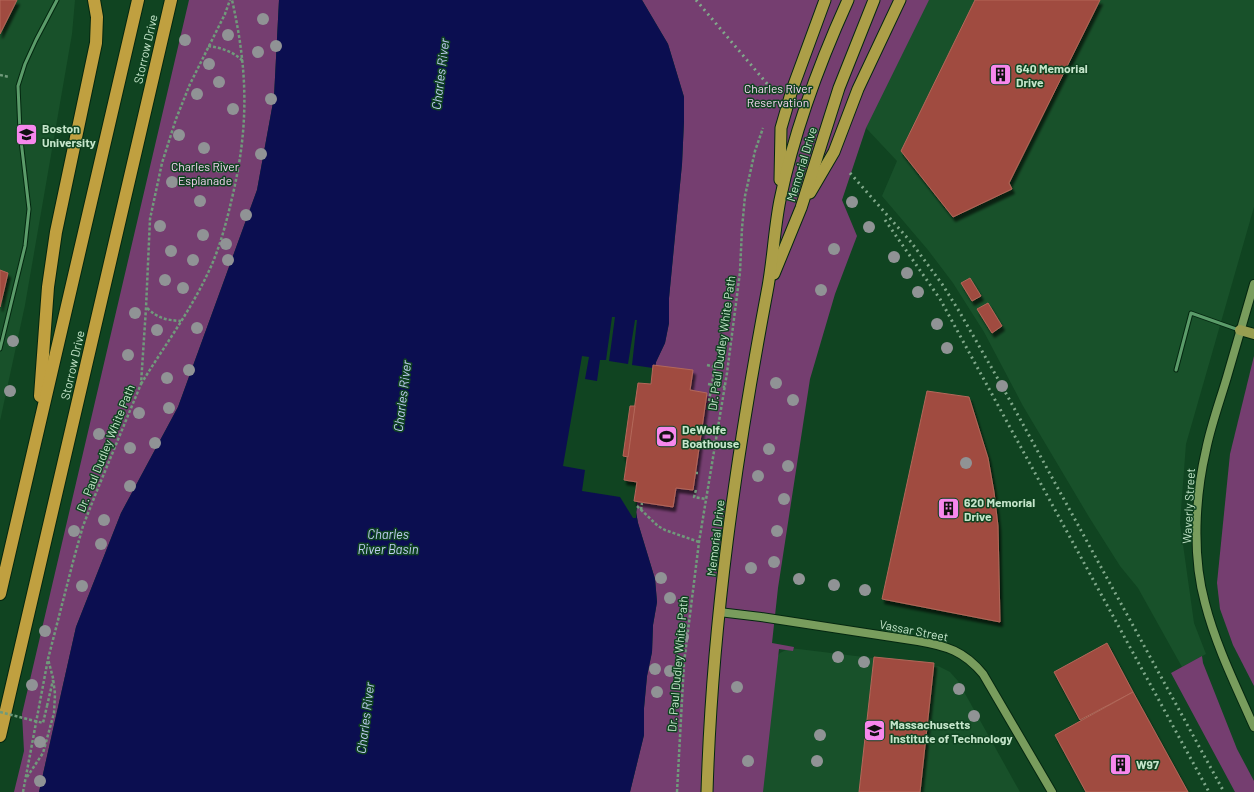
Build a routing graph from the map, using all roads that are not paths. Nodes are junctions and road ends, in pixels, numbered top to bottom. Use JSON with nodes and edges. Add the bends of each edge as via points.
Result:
{"nodes":[{"id":1,"x":57,"y":0,"type":"edge"},
{"id":2,"x":94,"y":0,"type":"edge"},
{"id":3,"x":138,"y":0,"type":"edge"},
{"id":4,"x":171,"y":0,"type":"edge"},
{"id":5,"x":825,"y":0,"type":"edge"},
{"id":6,"x":848,"y":0,"type":"edge"},
{"id":7,"x":874,"y":0,"type":"edge"},
{"id":8,"x":900,"y":0,"type":"edge"},
{"id":9,"x":780,"y":201,"type":"junction"},
{"id":10,"x":801,"y":208,"type":"junction"},
{"id":11,"x":1254,"y":284,"type":"edge"},
{"id":12,"x":768,"y":289,"type":"junction"},
{"id":13,"x":1240,"y":330,"type":"junction"},
{"id":14,"x":1254,"y":334,"type":"edge"},
{"id":15,"x":0,"y":349,"type":"edge"},
{"id":16,"x":1176,"y":370,"type":"dead end"},
{"id":17,"x":37,"y":435,"type":"junction"},
{"id":18,"x":0,"y":594,"type":"edge"},
{"id":19,"x":720,"y":612,"type":"junction"},
{"id":20,"x":1254,"y":727,"type":"edge"},
{"id":21,"x":0,"y":736,"type":"edge"},
{"id":22,"x":707,"y":792,"type":"edge"},
{"id":23,"x":1052,"y":792,"type":"edge"}],
"edges":[{"from":1,"to":15,"type":"lane","via":[[25,64],[18,86],[20,132],[29,209],[25,246]]},
{"from":2,"to":17,"type":"highway","via":[[97,18],[96,43],[56,232],[48,287]]},
{"from":3,"to":17,"type":"highway","name":"Storrow Drive"},
{"from":4,"to":21,"type":"highway","name":"Storrow Drive"},
{"from":5,"to":9,"type":"highway","via":[[781,128]]},
{"from":6,"to":9,"type":"highway","name":"Memorial Drive","via":[[808,100]]},
{"from":7,"to":10,"type":"highway","name":"Memorial Drive","via":[[839,88]]},
{"from":8,"to":10,"type":"highway","via":[[858,89],[834,152]]},
{"from":9,"to":12,"type":"highway","name":"Memorial Drive"},
{"from":10,"to":12,"type":"highway","name":"Memorial Drive"},
{"from":11,"to":13,"type":"main road","name":"Waverly Street"},
{"from":12,"to":19,"type":"highway","name":"Memorial Drive","via":[[748,394],[732,502]]},
{"from":13,"to":14,"type":"main road"},
{"from":13,"to":16,"type":"lane","via":[[1191,313]]},
{"from":13,"to":20,"type":"main road","name":"Waverly Street","via":[[1202,467],[1197,542],[1200,582],[1210,622]]},
{"from":17,"to":18,"type":"highway","name":"Storrow Drive"},
{"from":19,"to":22,"type":"highway","name":"Memorial Drive"},
{"from":19,"to":23,"type":"main road","name":"Vassar Street","via":[[918,641],[955,650],[983,674]]}]}
